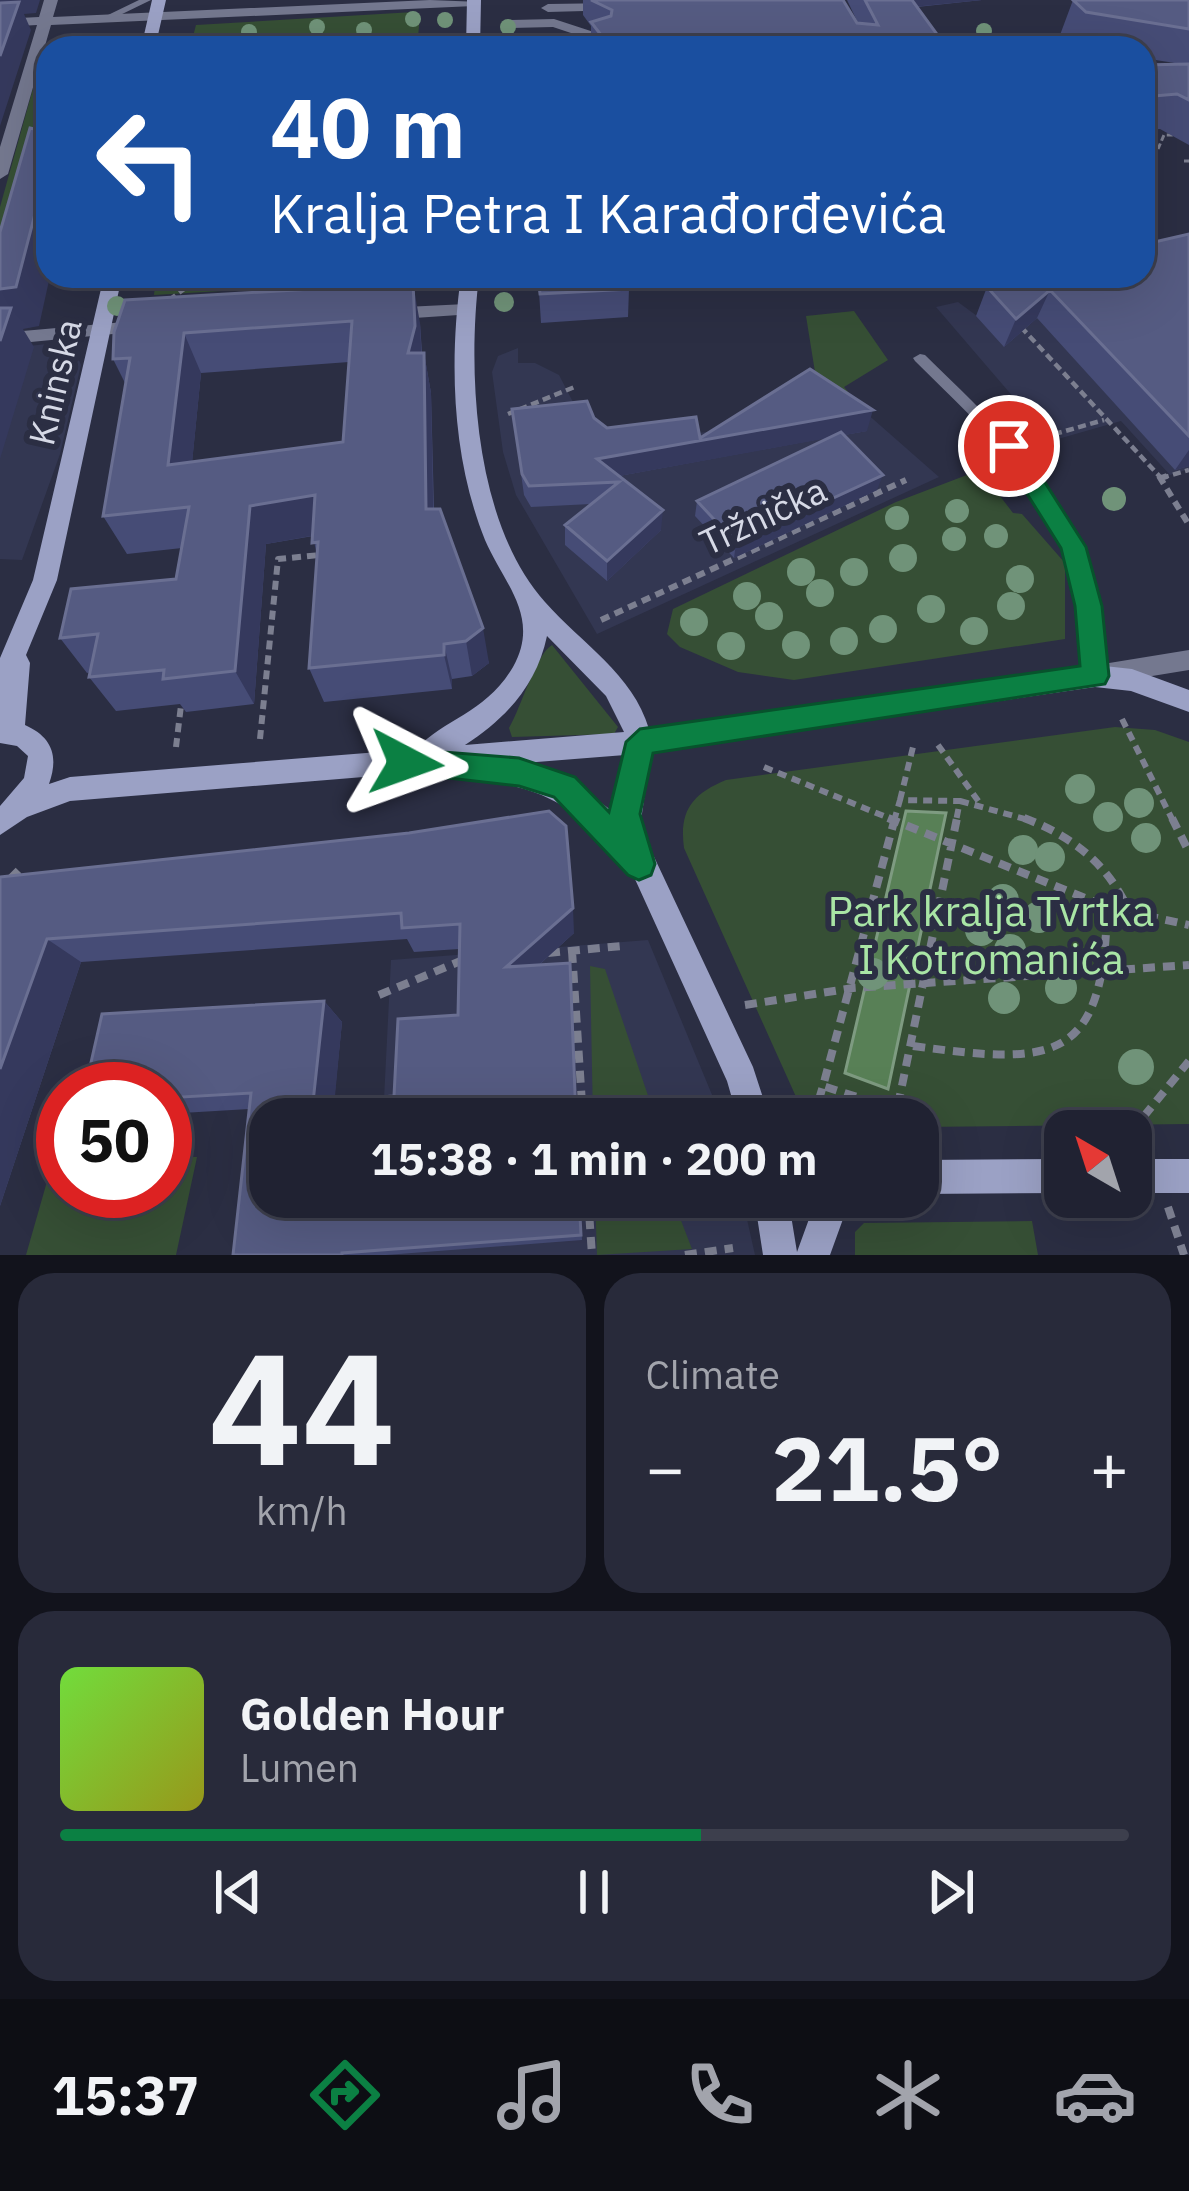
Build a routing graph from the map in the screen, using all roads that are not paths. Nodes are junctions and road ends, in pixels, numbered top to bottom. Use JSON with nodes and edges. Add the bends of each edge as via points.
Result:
{"nodes":[{"id":1,"x":51,"y":0,"type":"edge"},
{"id":2,"x":146,"y":0,"type":"edge"},
{"id":3,"x":474,"y":1,"type":"edge"},
{"id":4,"x":633,"y":5,"type":"edge"},
{"id":5,"x":157,"y":8,"type":"edge"},
{"id":6,"x":549,"y":10,"type":"edge"},
{"id":7,"x":113,"y":15,"type":"junction"},
{"id":8,"x":46,"y":20,"type":"junction"},
{"id":9,"x":0,"y":23,"type":"edge"},
{"id":10,"x":511,"y":24,"type":"dead end"},
{"id":11,"x":41,"y":36,"type":"edge"},
{"id":12,"x":473,"y":36,"type":"edge"},
{"id":13,"x":594,"y":36,"type":"edge"},
{"id":14,"x":36,"y":52,"type":"edge"},
{"id":15,"x":21,"y":101,"type":"junction"},
{"id":16,"x":0,"y":102,"type":"edge"},
{"id":17,"x":0,"y":174,"type":"edge"},
{"id":18,"x":111,"y":288,"type":"edge"},
{"id":19,"x":469,"y":288,"type":"edge"},
{"id":20,"x":466,"y":310,"type":"junction"},
{"id":21,"x":352,"y":316,"type":"edge"},
{"id":22,"x":176,"y":325,"type":"edge"},
{"id":23,"x":105,"y":328,"type":"junction"},
{"id":24,"x":0,"y":339,"type":"edge"},
{"id":25,"x":920,"y":358,"type":"dead end"},
{"id":26,"x":535,"y":607,"type":"junction"},
{"id":27,"x":20,"y":640,"type":"junction"},
{"id":28,"x":1189,"y":660,"type":"edge"},
{"id":29,"x":1095,"y":676,"type":"junction"},
{"id":30,"x":0,"y":687,"type":"edge"},
{"id":31,"x":1189,"y":701,"type":"edge"},
{"id":32,"x":6,"y":732,"type":"edge"},
{"id":33,"x":640,"y":742,"type":"junction"},
{"id":34,"x":412,"y":760,"type":"junction"},
{"id":35,"x":42,"y":769,"type":"junction"},
{"id":36,"x":70,"y":789,"type":"junction"},
{"id":37,"x":11,"y":814,"type":"edge"},
{"id":38,"x":639,"y":864,"type":"junction"},
{"id":39,"x":746,"y":1098,"type":"edge"},
{"id":40,"x":1044,"y":1176,"type":"edge"},
{"id":41,"x":939,"y":1178,"type":"edge"},
{"id":42,"x":774,"y":1218,"type":"edge"},
{"id":43,"x":827,"y":1218,"type":"edge"},
{"id":44,"x":780,"y":1255,"type":"edge"},
{"id":45,"x":813,"y":1255,"type":"edge"}],
"edges":[{"from":1,"to":8,"type":"street"},
{"from":2,"to":7,"type":"lane"},
{"from":3,"to":5,"type":"street"},
{"from":3,"to":12,"type":"main road"},
{"from":4,"to":6,"type":"street"},
{"from":5,"to":7,"type":"street"},
{"from":6,"to":10,"type":"street"},
{"from":6,"to":13,"type":"street"},
{"from":7,"to":8,"type":"street"},
{"from":8,"to":9,"type":"street"},
{"from":8,"to":11,"type":"street"},
{"from":14,"to":15,"type":"street"},
{"from":15,"to":16,"type":"street"},
{"from":15,"to":17,"type":"street"},
{"from":18,"to":23,"type":"main road","name":"Kninska"},
{"from":19,"to":20,"type":"main road"},
{"from":20,"to":21,"type":"street"},
{"from":20,"to":26,"type":"main road","via":[[483,498],[503,557]]},
{"from":22,"to":23,"type":"street"},
{"from":23,"to":24,"type":"street"},
{"from":23,"to":27,"type":"main road","name":"Kninska","via":[[45,580]]},
{"from":25,"to":29,"type":"lane","via":[[1009,446],[1073,547]]},
{"from":26,"to":33,"type":"main road","via":[[622,698]]},
{"from":26,"to":34,"type":"main road","via":[[533,638],[511,692],[466,734]]},
{"from":27,"to":30,"type":"main road","name":"Kninska"},
{"from":27,"to":32,"type":"main road","name":"Kninska"},
{"from":28,"to":29,"type":"street"},
{"from":29,"to":31,"type":"main road"},
{"from":29,"to":33,"type":"main road"},
{"from":32,"to":35,"type":"main road","via":[[35,744]]},
{"from":33,"to":34,"type":"main road"},
{"from":33,"to":38,"type":"main road","via":[[624,814]]},
{"from":34,"to":36,"type":"main road"},
{"from":34,"to":38,"type":"main road","via":[[519,772],[564,787]]},
{"from":35,"to":36,"type":"main road"},
{"from":35,"to":37,"type":"main road"},
{"from":36,"to":37,"type":"main road"},
{"from":38,"to":39,"type":"main road"},
{"from":40,"to":41,"type":"main road"},
{"from":42,"to":44,"type":"main road"},
{"from":43,"to":45,"type":"main road"}]}
